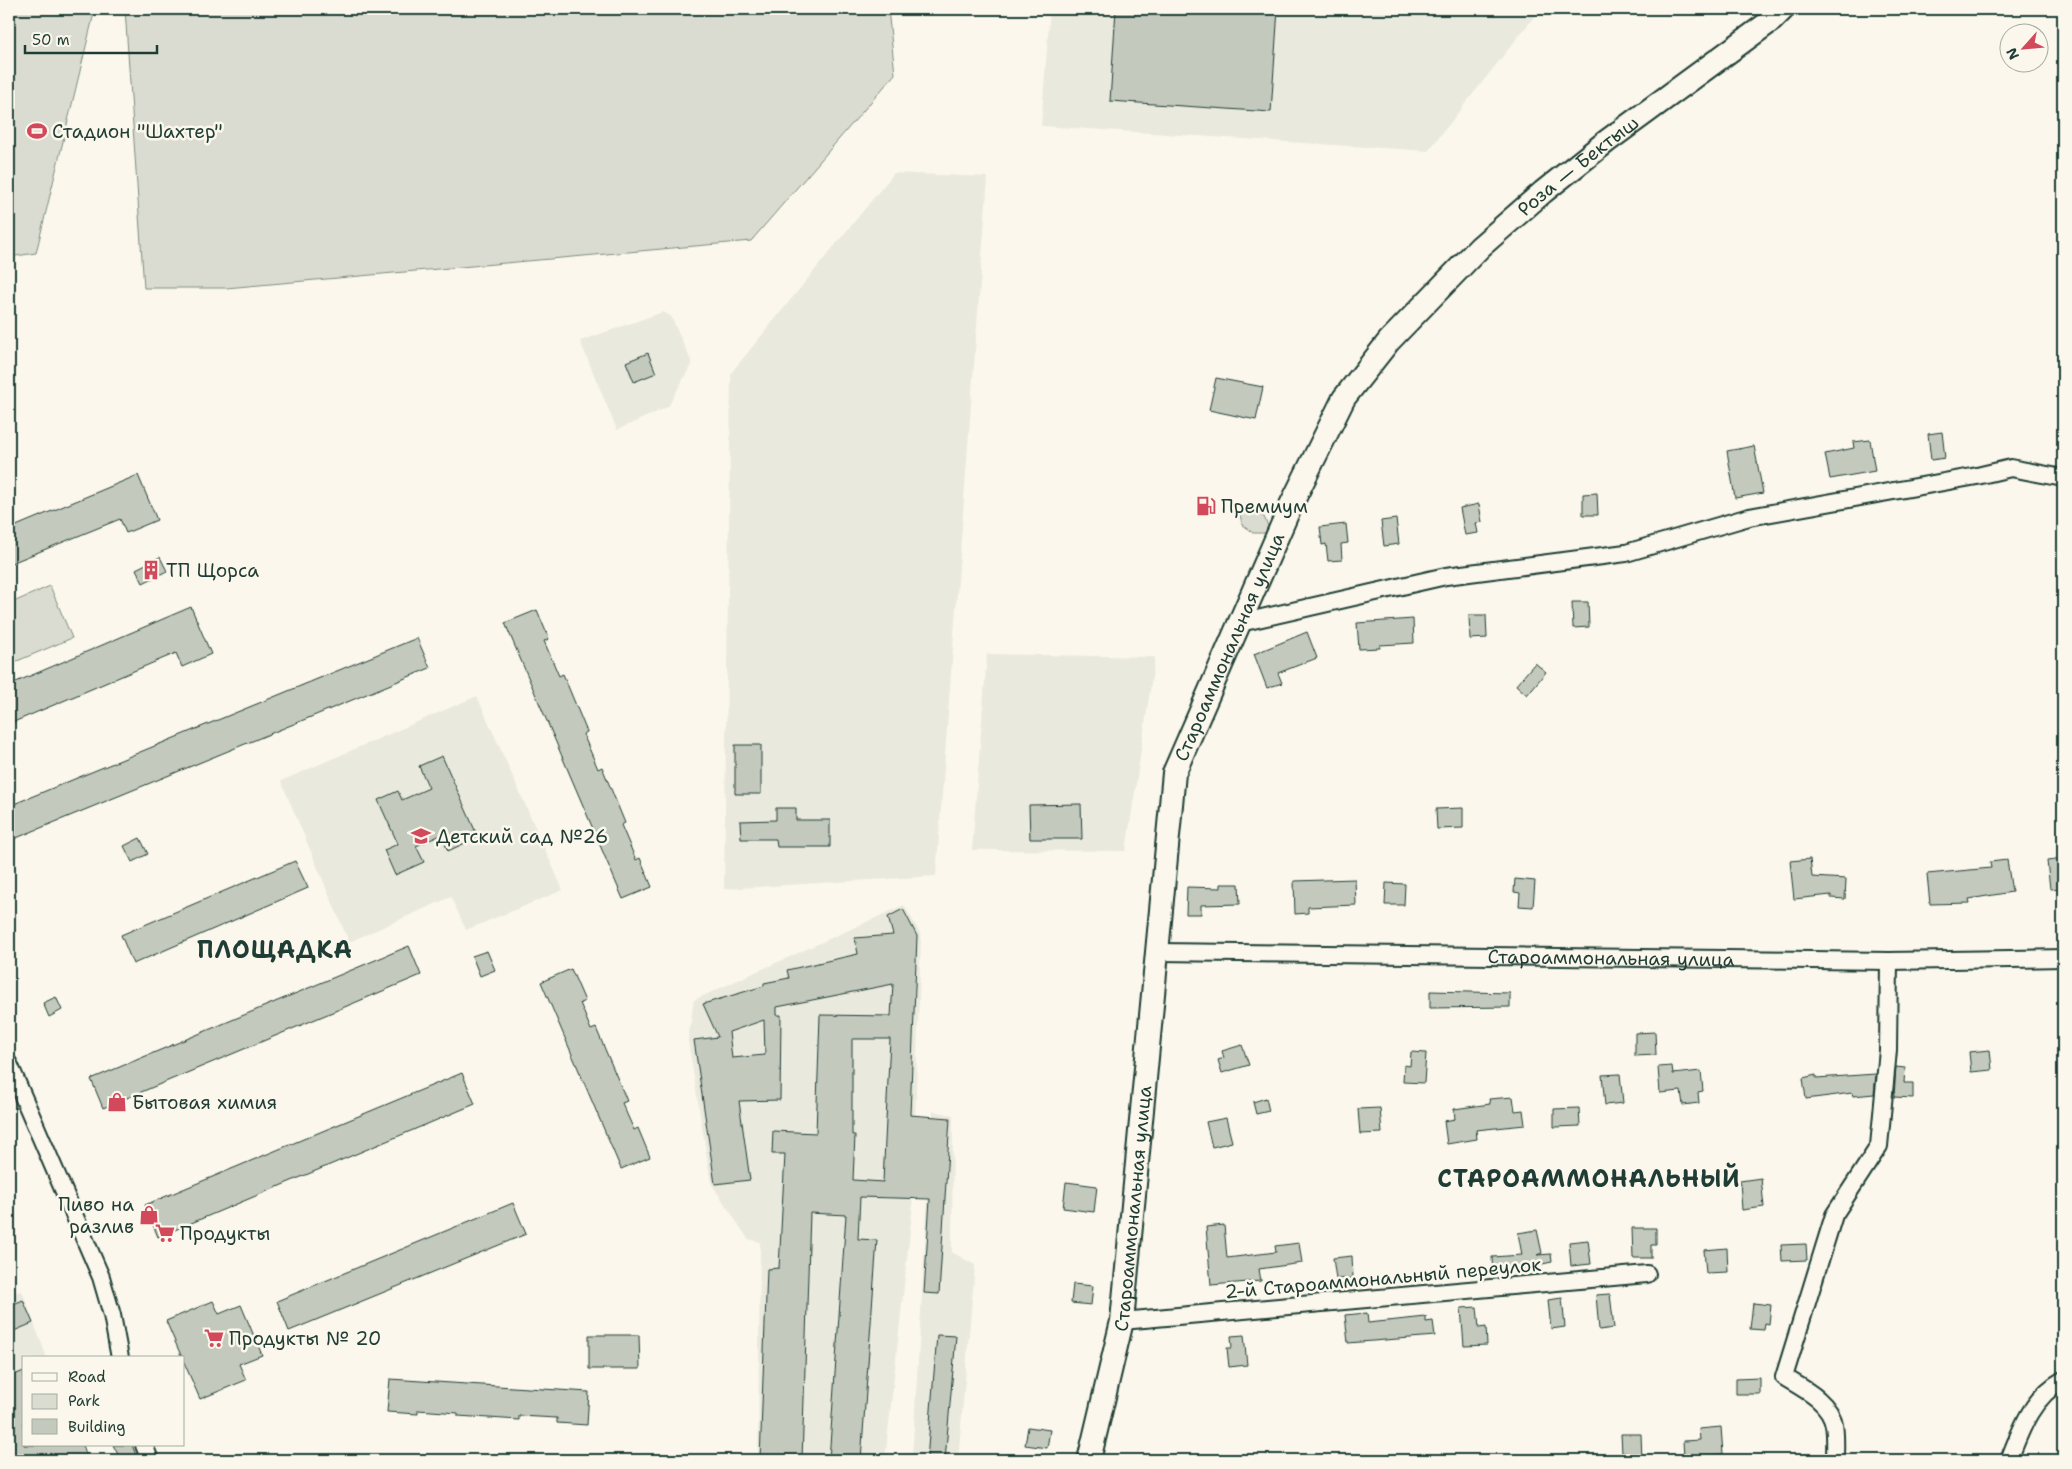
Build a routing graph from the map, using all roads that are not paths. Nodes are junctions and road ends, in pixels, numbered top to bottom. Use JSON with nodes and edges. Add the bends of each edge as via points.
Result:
{"nodes":[{"id":1,"x":1783,"y":9,"type":"edge"},
{"id":2,"x":1390,"y":341,"type":"joint"},
{"id":3,"x":2063,"y":478,"type":"edge"},
{"id":4,"x":1240,"y":623,"type":"junction"},
{"id":5,"x":1159,"y":952,"type":"junction"},
{"id":6,"x":2063,"y":958,"type":"edge"},
{"id":7,"x":1889,"y":961,"type":"junction"},
{"id":8,"x":9,"y":1064,"type":"edge"},
{"id":9,"x":1647,"y":1274,"type":"dead end"},
{"id":10,"x":1122,"y":1321,"type":"junction"},
{"id":11,"x":120,"y":1356,"type":"edge"},
{"id":12,"x":2063,"y":1380,"type":"edge"},
{"id":13,"x":144,"y":1446,"type":"edge"},
{"id":14,"x":150,"y":1460,"type":"edge"},
{"id":15,"x":1089,"y":1460,"type":"edge"},
{"id":16,"x":1835,"y":1460,"type":"edge"},
{"id":17,"x":2009,"y":1460,"type":"edge"}],
"edges":[{"from":1,"to":2,"type":"street","name":"Роза — Бектыш","via":[[1542,192],[1480,247]]},
{"from":2,"to":4,"type":"street","name":"Староаммональная улица","via":[[1344,398],[1290,507]]},
{"from":3,"to":4,"type":"street","via":[[2011,468],[1749,517],[1626,553],[1446,576]]},
{"from":4,"to":5,"type":"street","name":"Староаммональная улица","via":[[1174,773]]},
{"from":5,"to":7,"type":"street","name":"Староаммональная улица"},
{"from":5,"to":10,"type":"street","name":"Староаммональная улица"},
{"from":6,"to":7,"type":"street","name":"Староаммональная улица"},
{"from":7,"to":16,"type":"street","via":[[1888,1050],[1879,1146],[1834,1214],[1784,1377],[1811,1393],[1825,1406],[1834,1423]]},
{"from":8,"to":11,"type":"street","via":[[101,1277]]},
{"from":9,"to":10,"type":"street","name":"2-й Староаммональный переулок"},
{"from":10,"to":15,"type":"street","name":"Староаммональная улица"},
{"from":12,"to":17,"type":"street","via":[[2049,1388],[2027,1415]]},
{"from":13,"to":14,"type":"street"}]}
